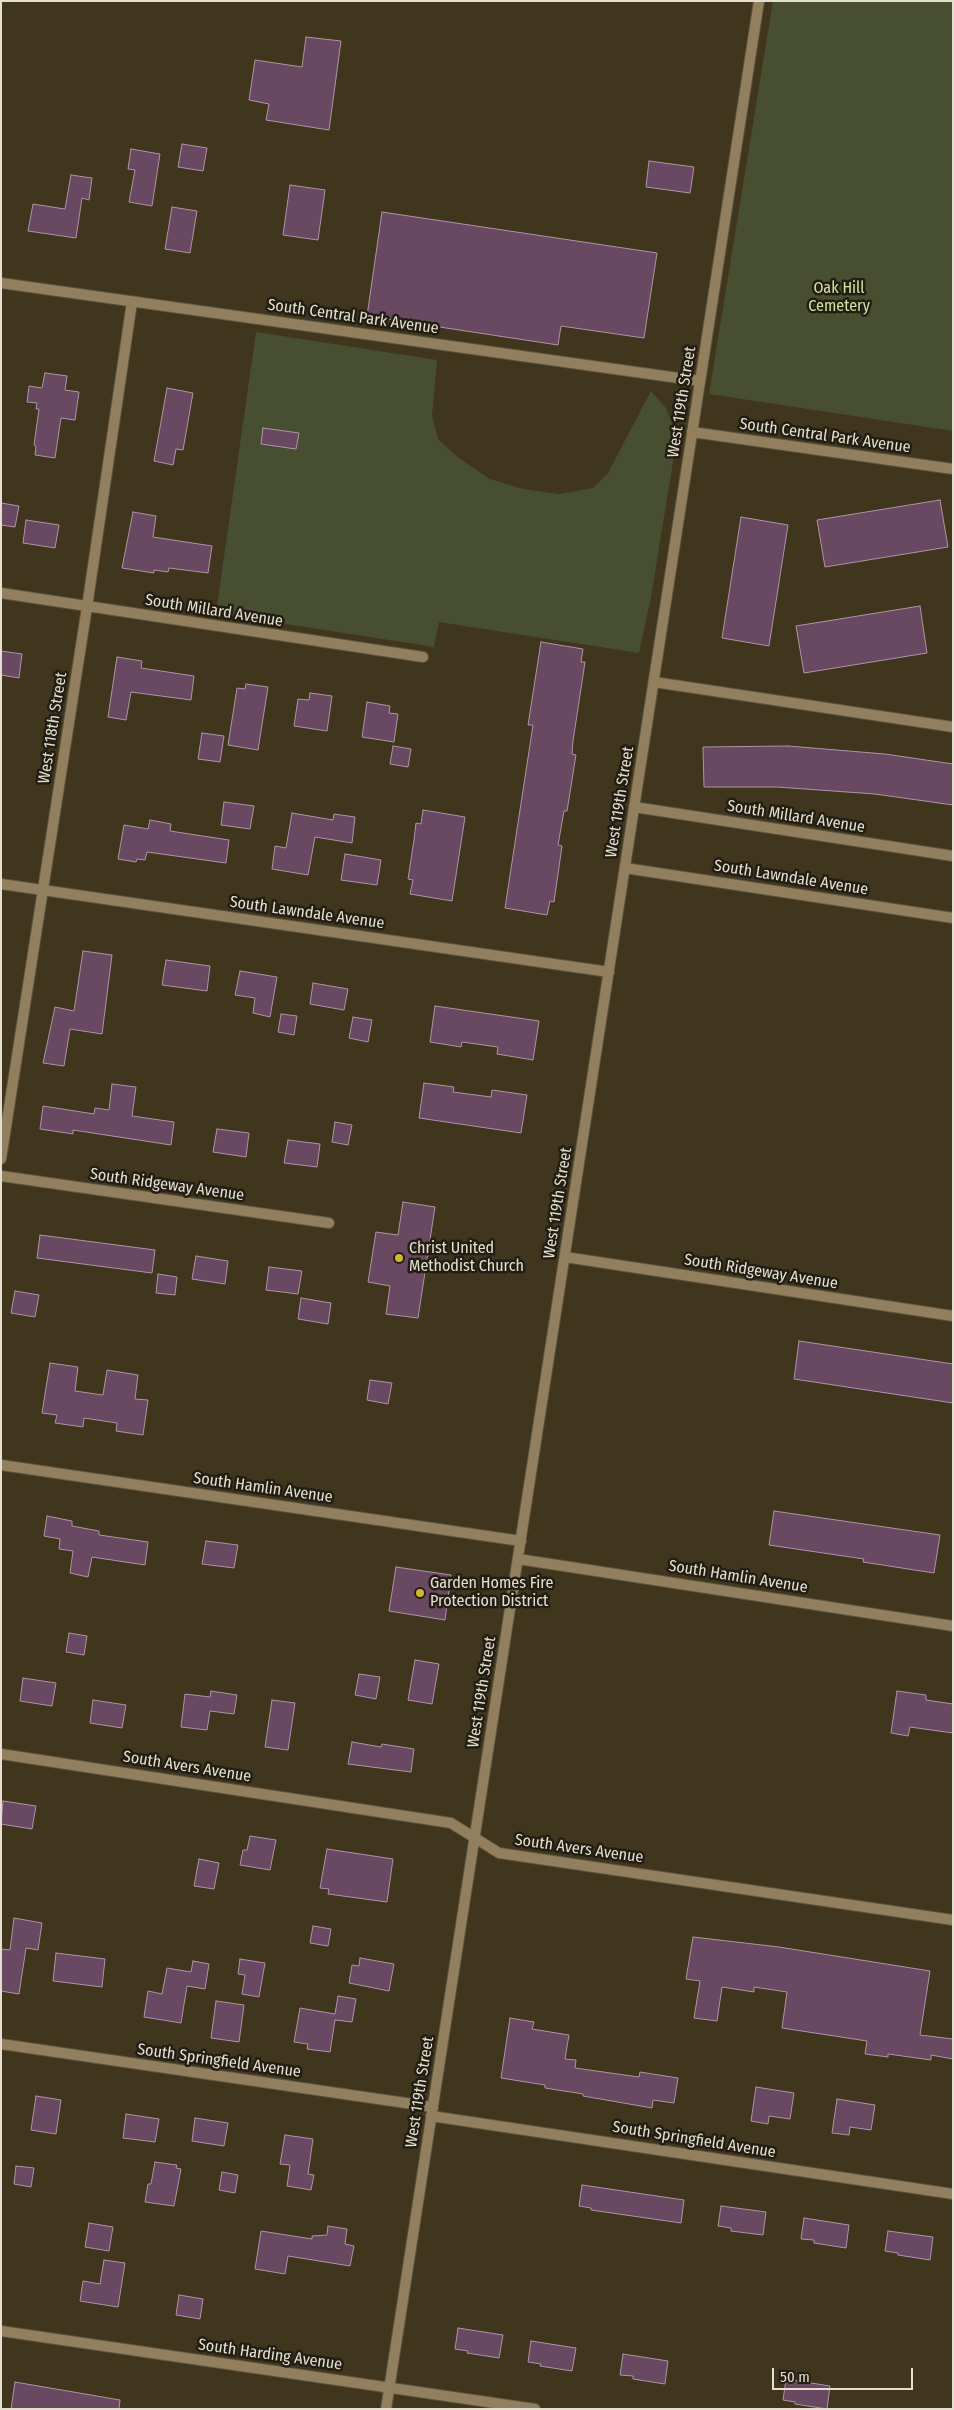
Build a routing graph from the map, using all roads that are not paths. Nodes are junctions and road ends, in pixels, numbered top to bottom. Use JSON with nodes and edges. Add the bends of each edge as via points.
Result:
{"nodes":[{"id":1,"x":759,"y":1,"type":"edge"},
{"id":2,"x":1,"y":283,"type":"edge"},
{"id":3,"x":132,"y":302,"type":"junction"},
{"id":4,"x":700,"y":381,"type":"junction"},
{"id":5,"x":692,"y":432,"type":"junction"},
{"id":6,"x":953,"y":469,"type":"edge"},
{"id":7,"x":1,"y":593,"type":"edge"},
{"id":8,"x":87,"y":607,"type":"junction"},
{"id":9,"x":422,"y":657,"type":"dead end"},
{"id":10,"x":654,"y":682,"type":"junction"},
{"id":11,"x":953,"y":727,"type":"edge"},
{"id":12,"x":634,"y":807,"type":"junction"},
{"id":13,"x":953,"y":856,"type":"edge"},
{"id":14,"x":625,"y":868,"type":"junction"},
{"id":15,"x":1,"y":884,"type":"edge"},
{"id":16,"x":42,"y":890,"type":"junction"},
{"id":17,"x":953,"y":918,"type":"edge"},
{"id":18,"x":608,"y":972,"type":"junction"},
{"id":19,"x":1,"y":1159,"type":"edge"},
{"id":20,"x":1,"y":1176,"type":"edge"},
{"id":21,"x":330,"y":1223,"type":"dead end"},
{"id":22,"x":565,"y":1258,"type":"junction"},
{"id":23,"x":953,"y":1316,"type":"edge"},
{"id":24,"x":1,"y":1466,"type":"edge"},
{"id":25,"x":521,"y":1541,"type":"junction"},
{"id":26,"x":518,"y":1559,"type":"junction"},
{"id":27,"x":953,"y":1626,"type":"edge"},
{"id":28,"x":1,"y":1754,"type":"edge"},
{"id":29,"x":475,"y":1837,"type":"junction"},
{"id":30,"x":953,"y":1920,"type":"edge"},
{"id":31,"x":1,"y":2044,"type":"edge"},
{"id":32,"x":432,"y":2112,"type":"junction"},
{"id":33,"x":953,"y":2194,"type":"edge"},
{"id":34,"x":1,"y":2331,"type":"edge"},
{"id":35,"x":389,"y":2387,"type":"junction"},
{"id":36,"x":386,"y":2409,"type":"edge"},
{"id":37,"x":535,"y":2409,"type":"edge"}],
"edges":[{"from":1,"to":4,"type":"street","name":"West 119th Street"},
{"from":2,"to":3,"type":"street","name":"South Central Park Avenue"},
{"from":3,"to":4,"type":"street","name":"South Central Park Avenue"},
{"from":3,"to":8,"type":"street","name":"West 118th Street"},
{"from":4,"to":5,"type":"street","name":"West 119th Street"},
{"from":5,"to":6,"type":"street","name":"South Central Park Avenue"},
{"from":5,"to":10,"type":"street","name":"West 119th Street"},
{"from":7,"to":8,"type":"street","name":"South Millard Avenue"},
{"from":8,"to":9,"type":"street","name":"South Millard Avenue"},
{"from":8,"to":16,"type":"street","name":"West 118th Street"},
{"from":10,"to":11,"type":"street"},
{"from":10,"to":12,"type":"street","name":"West 119th Street"},
{"from":12,"to":13,"type":"street","name":"South Millard Avenue"},
{"from":12,"to":14,"type":"street","name":"West 119th Street"},
{"from":14,"to":17,"type":"street","name":"South Lawndale Avenue"},
{"from":14,"to":18,"type":"street","name":"West 119th Street"},
{"from":15,"to":16,"type":"street","name":"South Lawndale Avenue"},
{"from":16,"to":18,"type":"street","name":"South Lawndale Avenue"},
{"from":16,"to":19,"type":"street","name":"West 118th Street"},
{"from":18,"to":22,"type":"street","name":"West 119th Street"},
{"from":20,"to":21,"type":"street","name":"South Ridgeway Avenue"},
{"from":22,"to":23,"type":"street","name":"South Ridgeway Avenue"},
{"from":22,"to":25,"type":"street","name":"West 119th Street"},
{"from":24,"to":25,"type":"street","name":"South Hamlin Avenue"},
{"from":25,"to":26,"type":"street","name":"West 119th Street"},
{"from":26,"to":27,"type":"street","name":"South Hamlin Avenue"},
{"from":26,"to":29,"type":"street","name":"West 119th Street"},
{"from":28,"to":29,"type":"street","name":"South Avers Avenue","via":[[451,1822]]},
{"from":29,"to":30,"type":"street","name":"South Avers Avenue","via":[[499,1853]]},
{"from":29,"to":32,"type":"street","name":"West 119th Street"},
{"from":31,"to":32,"type":"street","name":"South Springfield Avenue"},
{"from":32,"to":33,"type":"street","name":"South Springfield Avenue"},
{"from":32,"to":35,"type":"street","name":"West 119th Street"},
{"from":34,"to":35,"type":"street","name":"South Harding Avenue"},
{"from":35,"to":36,"type":"street","name":"West 119th Street"},
{"from":35,"to":37,"type":"street","name":"South Harding Avenue"}]}
